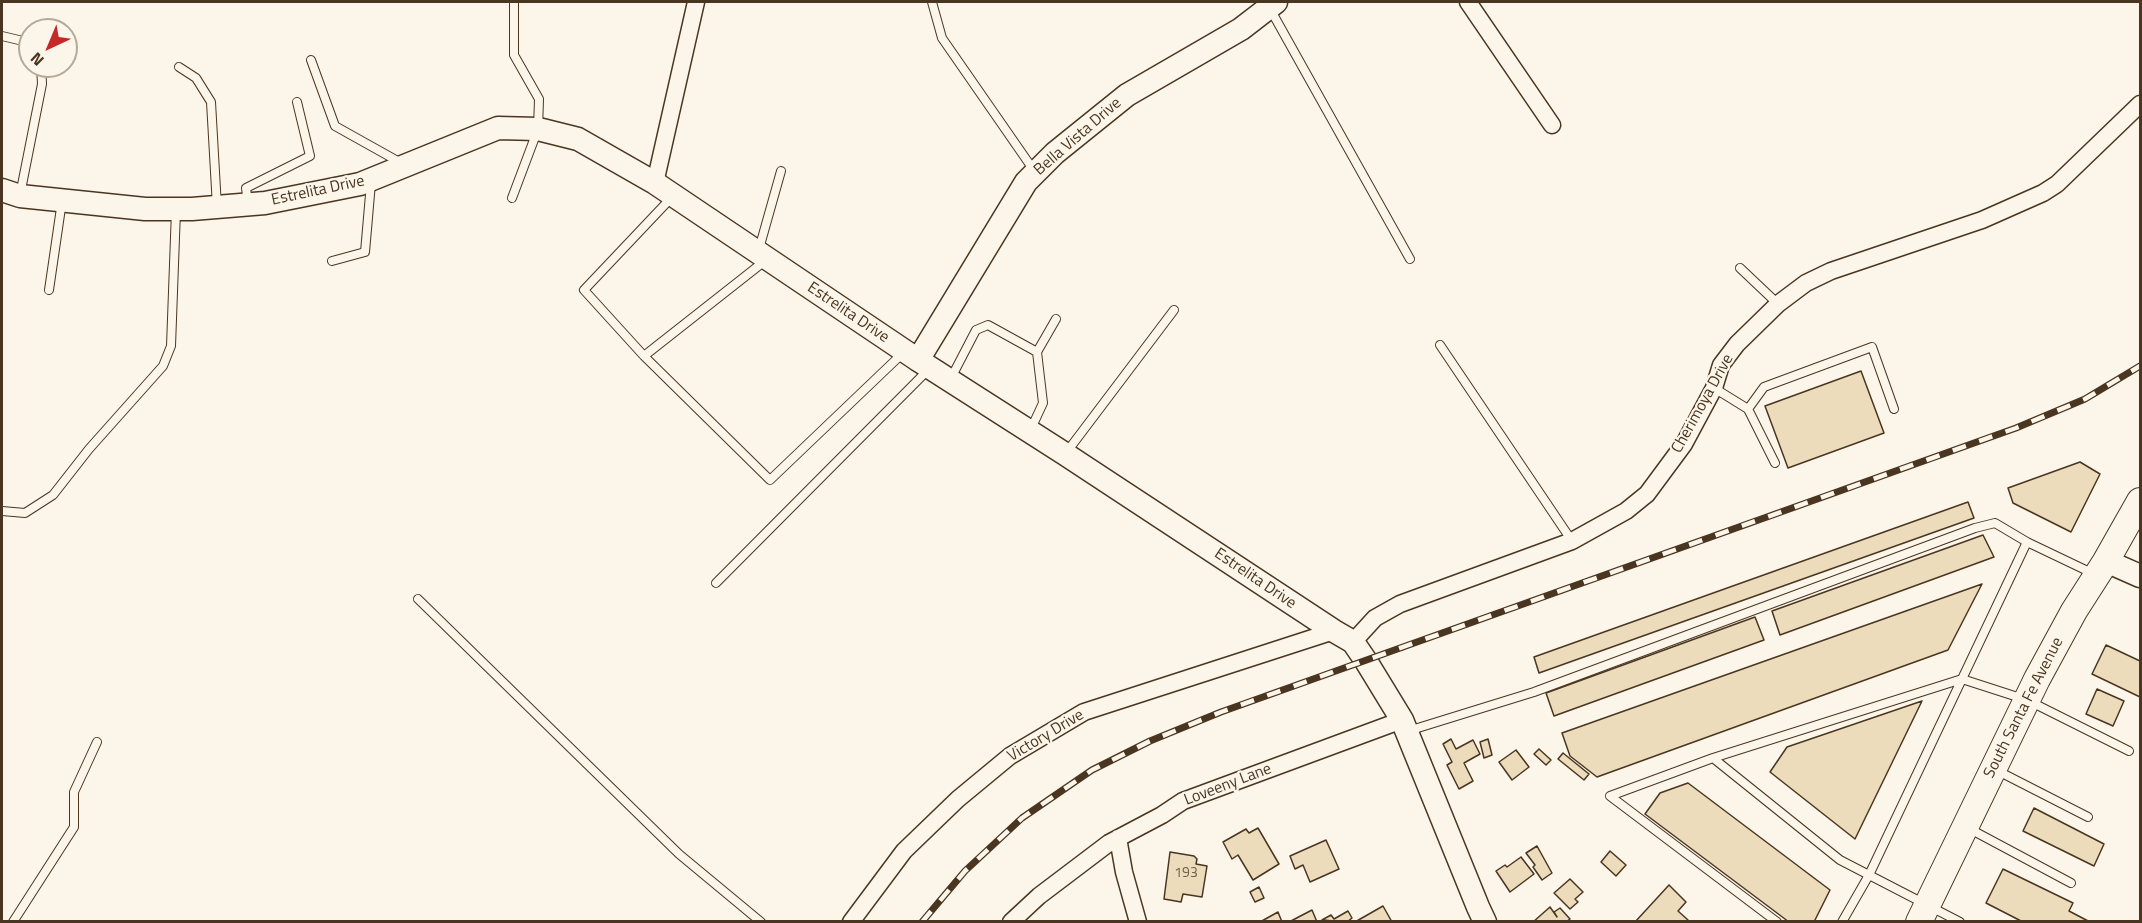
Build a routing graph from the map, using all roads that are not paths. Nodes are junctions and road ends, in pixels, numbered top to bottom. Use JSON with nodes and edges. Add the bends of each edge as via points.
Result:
{"nodes":[{"id":1,"x":514,"y":2,"type":"edge"},
{"id":2,"x":696,"y":2,"type":"edge"},
{"id":3,"x":932,"y":2,"type":"edge"},
{"id":4,"x":1468,"y":2,"type":"edge"},
{"id":5,"x":1266,"y":7,"type":"edge"},
{"id":6,"x":2,"y":36,"type":"edge"},
{"id":7,"x":18,"y":40,"type":"edge"},
{"id":8,"x":311,"y":60,"type":"dead end"},
{"id":9,"x":179,"y":67,"type":"dead end"},
{"id":10,"x":42,"y":78,"type":"edge"},
{"id":11,"x":297,"y":102,"type":"dead end"},
{"id":12,"x":2140,"y":104,"type":"edge"},
{"id":13,"x":1552,"y":124,"type":"dead end"},
{"id":14,"x":538,"y":129,"type":"junction"},
{"id":15,"x":406,"y":165,"type":"junction"},
{"id":16,"x":781,"y":171,"type":"dead end"},
{"id":17,"x":1036,"y":172,"type":"junction"},
{"id":18,"x":371,"y":180,"type":"junction"},
{"id":19,"x":655,"y":183,"type":"junction"},
{"id":20,"x":11,"y":193,"type":"edge"},
{"id":21,"x":674,"y":196,"type":"junction"},
{"id":22,"x":512,"y":198,"type":"dead end"},
{"id":23,"x":62,"y":200,"type":"junction"},
{"id":24,"x":249,"y":204,"type":"junction"},
{"id":25,"x":217,"y":207,"type":"junction"},
{"id":26,"x":176,"y":209,"type":"junction"},
{"id":27,"x":763,"y":256,"type":"junction"},
{"id":28,"x":1410,"y":259,"type":"dead end"},
{"id":29,"x":332,"y":261,"type":"dead end"},
{"id":30,"x":1740,"y":268,"type":"dead end"},
{"id":31,"x":49,"y":290,"type":"dead end"},
{"id":32,"x":1778,"y":304,"type":"junction"},
{"id":33,"x":1174,"y":310,"type":"dead end"},
{"id":34,"x":1056,"y":319,"type":"dead end"},
{"id":35,"x":1440,"y":345,"type":"dead end"},
{"id":36,"x":1037,"y":352,"type":"junction"},
{"id":37,"x":644,"y":356,"type":"junction"},
{"id":38,"x":918,"y":359,"type":"junction"},
{"id":39,"x":950,"y":380,"type":"junction"},
{"id":40,"x":1714,"y":388,"type":"junction"},
{"id":41,"x":1748,"y":410,"type":"junction"},
{"id":42,"x":1894,"y":410,"type":"dead end"},
{"id":43,"x":1030,"y":431,"type":"junction"},
{"id":44,"x":1065,"y":454,"type":"junction"},
{"id":45,"x":1775,"y":463,"type":"dead end"},
{"id":46,"x":2140,"y":501,"type":"edge"},
{"id":47,"x":2,"y":511,"type":"edge"},
{"id":48,"x":1572,"y":541,"type":"junction"},
{"id":49,"x":2027,"y":542,"type":"junction"},
{"id":50,"x":2102,"y":568,"type":"junction"},
{"id":51,"x":2140,"y":576,"type":"edge"},
{"id":52,"x":716,"y":583,"type":"dead end"},
{"id":53,"x":418,"y":598,"type":"dead end"},
{"id":54,"x":1343,"y":637,"type":"junction"},
{"id":55,"x":1962,"y":679,"type":"junction"},
{"id":56,"x":2027,"y":700,"type":"junction"},
{"id":57,"x":1405,"y":726,"type":"junction"},
{"id":58,"x":97,"y":742,"type":"dead end"},
{"id":59,"x":2129,"y":751,"type":"dead end"},
{"id":60,"x":1713,"y":758,"type":"junction"},
{"id":61,"x":1993,"y":768,"type":"junction"},
{"id":62,"x":2088,"y":817,"type":"dead end"},
{"id":63,"x":1965,"y":827,"type":"junction"},
{"id":64,"x":1118,"y":838,"type":"junction"},
{"id":65,"x":1869,"y":875,"type":"junction"},
{"id":66,"x":2072,"y":883,"type":"dead end"},
{"id":67,"x":1923,"y":913,"type":"edge"},
{"id":68,"x":13,"y":921,"type":"edge"},
{"id":69,"x":761,"y":921,"type":"edge"},
{"id":70,"x":851,"y":921,"type":"edge"},
{"id":71,"x":1011,"y":921,"type":"edge"},
{"id":72,"x":1138,"y":921,"type":"edge"},
{"id":73,"x":1485,"y":921,"type":"edge"},
{"id":74,"x":1777,"y":921,"type":"edge"},
{"id":75,"x":1842,"y":921,"type":"edge"},
{"id":76,"x":1960,"y":921,"type":"edge"}],
"edges":[{"from":1,"to":14,"type":"lane","via":[[514,55],[539,99]]},
{"from":2,"to":19,"type":"street"},
{"from":3,"to":17,"type":"lane","via":[[942,38]]},
{"from":4,"to":13,"type":"street"},
{"from":5,"to":17,"type":"street","name":"Bella Vista Drive","via":[[1241,28],[1127,95]]},
{"from":5,"to":28,"type":"lane"},
{"from":6,"to":7,"type":"lane"},
{"from":8,"to":15,"type":"lane","via":[[335,126]]},
{"from":9,"to":25,"type":"lane","via":[[196,78],[211,102]]},
{"from":10,"to":20,"type":"lane"},
{"from":11,"to":24,"type":"lane","via":[[310,156],[246,188]]},
{"from":12,"to":32,"type":"street","name":"Cherimoya Drive","via":[[2043,193],[1982,220],[1831,271],[1806,283]]},
{"from":14,"to":15,"type":"street","name":"Estrelita Drive","via":[[498,128]]},
{"from":14,"to":19,"type":"street","name":"Estrelita Drive","via":[[578,139]]},
{"from":14,"to":22,"type":"lane"},
{"from":15,"to":18,"type":"street","name":"Estrelita Drive"},
{"from":16,"to":27,"type":"lane"},
{"from":17,"to":38,"type":"street","name":"Bella Vista Drive","via":[[1026,182]]},
{"from":18,"to":24,"type":"street","name":"Estrelita Drive"},
{"from":18,"to":29,"type":"lane","via":[[364,252]]},
{"from":19,"to":21,"type":"street","name":"Estrelita Drive"},
{"from":20,"to":23,"type":"street","name":"Estrelita Drive"},
{"from":21,"to":27,"type":"street","name":"Estrelita Drive"},
{"from":21,"to":37,"type":"lane","via":[[584,290]]},
{"from":23,"to":26,"type":"street","name":"Estrelita Drive"},
{"from":23,"to":31,"type":"lane"},
{"from":24,"to":25,"type":"street","name":"Estrelita Drive"},
{"from":25,"to":26,"type":"street","name":"Estrelita Drive"},
{"from":26,"to":47,"type":"lane","via":[[171,346],[163,366],[52,495],[25,513]]},
{"from":27,"to":37,"type":"lane"},
{"from":27,"to":38,"type":"street","name":"Estrelita Drive"},
{"from":30,"to":32,"type":"lane"},
{"from":32,"to":40,"type":"street","name":"Cherimoya Drive","via":[[1737,344],[1721,365]]},
{"from":33,"to":44,"type":"lane"},
{"from":34,"to":36,"type":"lane"},
{"from":35,"to":48,"type":"lane"},
{"from":36,"to":39,"type":"lane","via":[[988,324],[976,330]]},
{"from":36,"to":43,"type":"lane","via":[[1044,403]]},
{"from":37,"to":38,"type":"lane","via":[[770,480]]},
{"from":38,"to":39,"type":"street","name":"Estrelita Drive"},
{"from":38,"to":52,"type":"lane"},
{"from":39,"to":43,"type":"street","name":"Estrelita Drive"},
{"from":40,"to":41,"type":"lane"},
{"from":40,"to":48,"type":"street","name":"Cherimoya Drive","via":[[1684,444],[1647,494],[1610,521]]},
{"from":41,"to":42,"type":"lane","via":[[1764,387],[1872,347]]},
{"from":41,"to":45,"type":"lane"},
{"from":43,"to":44,"type":"street","name":"Estrelita Drive"},
{"from":44,"to":54,"type":"street","name":"Estrelita Drive"},
{"from":46,"to":50,"type":"main road","name":"South Santa Fe Avenue"},
{"from":48,"to":54,"type":"street","name":"Cherimoya Drive","via":[[1400,604]]},
{"from":49,"to":50,"type":"lane"},
{"from":49,"to":55,"type":"lane"},
{"from":49,"to":57,"type":"lane","via":[[1995,523],[1975,528],[1534,692]]},
{"from":50,"to":51,"type":"street"},
{"from":50,"to":56,"type":"main road","name":"South Santa Fe Avenue","via":[[2073,611]]},
{"from":53,"to":69,"type":"lane","via":[[679,854]]},
{"from":54,"to":57,"type":"street","name":"Estrelita Drive","via":[[1366,661]]},
{"from":54,"to":70,"type":"street","name":"Victory Drive","via":[[1084,711],[1010,756],[958,799],[904,851]]},
{"from":55,"to":56,"type":"lane"},
{"from":55,"to":60,"type":"lane"},
{"from":55,"to":65,"type":"lane"},
{"from":56,"to":59,"type":"lane"},
{"from":56,"to":61,"type":"main road","name":"South Santa Fe Avenue"},
{"from":57,"to":64,"type":"street","name":"Loveeny Lane","via":[[1183,801]]},
{"from":57,"to":73,"type":"street","name":"Estrelita Drive"},
{"from":58,"to":68,"type":"lane","via":[[74,792],[74,826]]},
{"from":60,"to":65,"type":"lane","via":[[1840,860]]},
{"from":60,"to":74,"type":"lane","via":[[1610,796]]},
{"from":61,"to":62,"type":"lane"},
{"from":61,"to":63,"type":"main road","name":"South Santa Fe Avenue"},
{"from":63,"to":66,"type":"lane"},
{"from":63,"to":67,"type":"main road","name":"South Santa Fe Avenue"},
{"from":64,"to":71,"type":"street","name":"Loveeny Lane"},
{"from":64,"to":72,"type":"street"},
{"from":65,"to":67,"type":"lane"},
{"from":65,"to":75,"type":"lane"},
{"from":67,"to":76,"type":"lane"}]}
